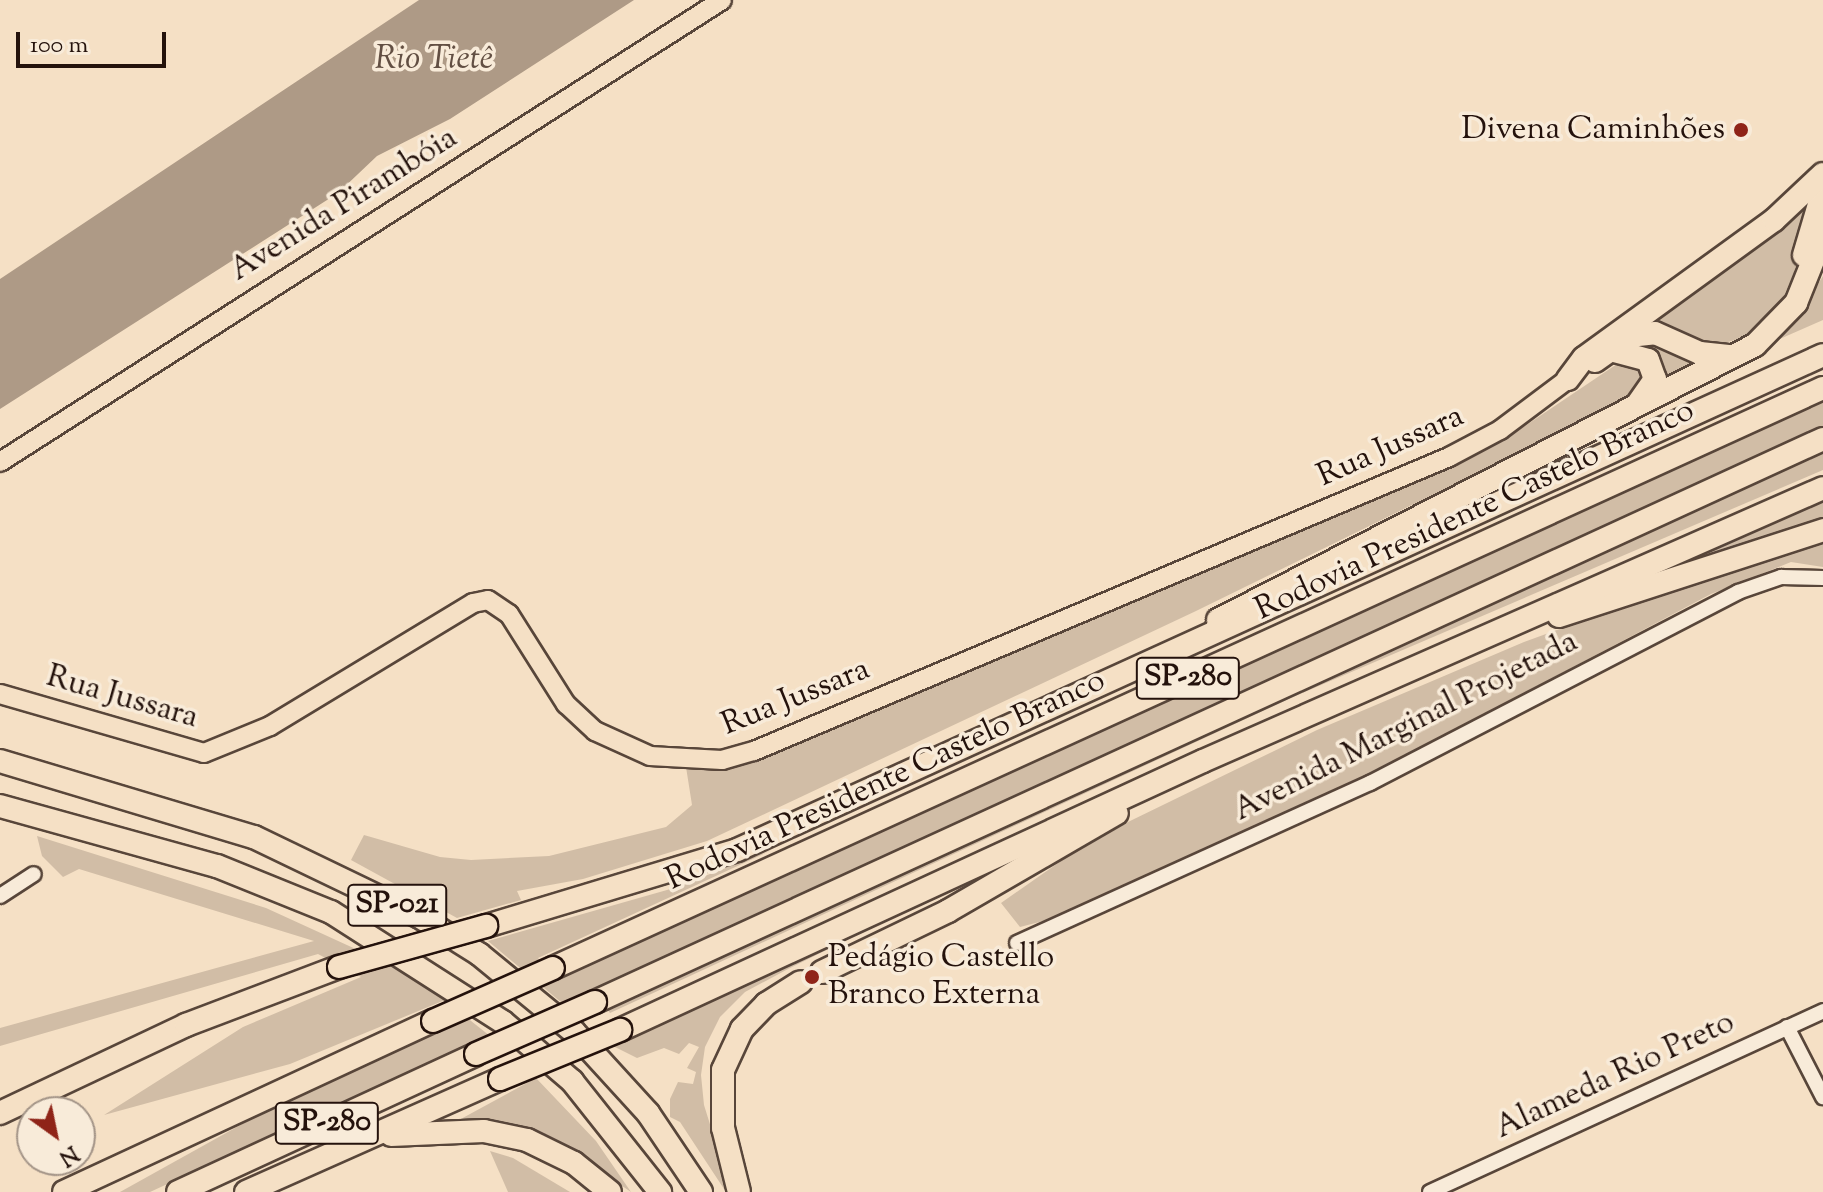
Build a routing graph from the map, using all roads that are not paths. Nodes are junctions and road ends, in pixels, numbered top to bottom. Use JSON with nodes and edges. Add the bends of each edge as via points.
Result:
{"nodes":[{"id":1,"x":722,"y":0,"type":"edge"},
{"id":2,"x":1823,"y":174,"type":"edge"},
{"id":3,"x":1823,"y":191,"type":"edge"},
{"id":4,"x":1823,"y":236,"type":"edge"},
{"id":5,"x":1767,"y":336,"type":"junction"},
{"id":6,"x":1608,"y":341,"type":"junction"},
{"id":7,"x":1736,"y":355,"type":"junction"},
{"id":8,"x":1823,"y":355,"type":"edge"},
{"id":9,"x":1823,"y":372,"type":"edge"},
{"id":10,"x":1568,"y":379,"type":"junction"},
{"id":11,"x":1823,"y":388,"type":"edge"},
{"id":12,"x":1632,"y":408,"type":"junction"},
{"id":13,"x":1823,"y":439,"type":"edge"},
{"id":14,"x":0,"y":462,"type":"edge"},
{"id":15,"x":1550,"y":479,"type":"junction"},
{"id":16,"x":1823,"y":488,"type":"edge"},
{"id":17,"x":1823,"y":530,"type":"edge"},
{"id":18,"x":1823,"y":578,"type":"edge"},
{"id":19,"x":1462,"y":645,"type":"junction"},
{"id":20,"x":1173,"y":653,"type":"junction"},
{"id":21,"x":0,"y":694,"type":"edge"},
{"id":22,"x":0,"y":761,"type":"edge"},
{"id":23,"x":1145,"y":788,"type":"junction"},
{"id":24,"x":0,"y":806,"type":"edge"},
{"id":25,"x":34,"y":874,"type":"dead end"},
{"id":26,"x":0,"y":896,"type":"edge"},
{"id":27,"x":1017,"y":943,"type":"dead end"},
{"id":28,"x":822,"y":972,"type":"dead end"},
{"id":29,"x":801,"y":982,"type":"dead end"},
{"id":30,"x":1823,"y":1011,"type":"edge"},
{"id":31,"x":1787,"y":1027,"type":"junction"},
{"id":32,"x":1823,"y":1097,"type":"edge"},
{"id":33,"x":0,"y":1113,"type":"edge"},
{"id":34,"x":359,"y":1140,"type":"junction"},
{"id":35,"x":64,"y":1192,"type":"edge"},
{"id":36,"x":178,"y":1192,"type":"edge"},
{"id":37,"x":246,"y":1192,"type":"edge"},
{"id":38,"x":610,"y":1192,"type":"edge"},
{"id":39,"x":660,"y":1192,"type":"edge"},
{"id":40,"x":701,"y":1192,"type":"edge"},
{"id":41,"x":739,"y":1192,"type":"edge"},
{"id":42,"x":1430,"y":1192,"type":"edge"}],
"edges":[{"from":1,"to":14,"type":"main road","name":"Avenida Pirambóia"},
{"from":2,"to":6,"type":"highway","via":[[1774,220]]},
{"from":3,"to":5,"type":"highway","via":[[1794,289]]},
{"from":4,"to":5,"type":"highway","via":[[1801,295]]},
{"from":5,"to":7,"type":"highway"},
{"from":6,"to":7,"type":"highway","via":[[1643,332],[1700,353]]},
{"from":6,"to":10,"type":"highway"},
{"from":7,"to":12,"type":"highway"},
{"from":8,"to":15,"type":"highway"},
{"from":9,"to":15,"type":"highway"},
{"from":10,"to":12,"type":"highway","via":[[1611,350],[1642,355],[1653,365],[1655,379]]},
{"from":10,"to":21,"type":"main road","name":"Rua Jussara","via":[[1500,430],[1449,457],[754,751],[722,760],[650,756],[595,731],[566,704],[509,614],[488,600],[473,603],[270,726],[204,753]]},
{"from":11,"to":35,"type":"highway","name":"Rodovia Presidente Castelo Branco","number":"SP-280","bridge":true},
{"from":12,"to":20,"type":"highway","via":[[1246,602]]},
{"from":13,"to":36,"type":"highway","number":"SP-280","bridge":true},
{"from":15,"to":20,"type":"highway"},
{"from":16,"to":19,"type":"highway"},
{"from":17,"to":19,"type":"highway"},
{"from":18,"to":27,"type":"street","name":"Avenida Marginal Projetada","via":[[1781,577],[1738,592],[1370,783]]},
{"from":19,"to":23,"type":"highway"},
{"from":20,"to":33,"type":"highway","bridge":true,"via":[[737,850],[339,967],[186,1025]]},
{"from":22,"to":40,"type":"highway","number":"SP-021","via":[[254,837],[420,917],[479,954],[574,1032],[648,1113]]},
{"from":23,"to":28,"type":"highway","via":[[1103,823],[1049,856]]},
{"from":23,"to":34,"type":"highway","bridge":true,"via":[[620,1030]]},
{"from":24,"to":39,"type":"highway","number":"SP-021","via":[[217,866],[331,912],[503,1022],[572,1081]]},
{"from":25,"to":26,"type":"street"},
{"from":29,"to":41,"type":"highway","via":[[748,1021],[723,1070],[723,1128]]},
{"from":30,"to":31,"type":"street","name":"Alameda Rio Preto"},
{"from":31,"to":32,"type":"street"},
{"from":31,"to":42,"type":"street","name":"Alameda Rio Preto"},
{"from":34,"to":37,"type":"highway"},
{"from":34,"to":38,"type":"highway","via":[[417,1131],[484,1131],[527,1140],[574,1163]]}]}
